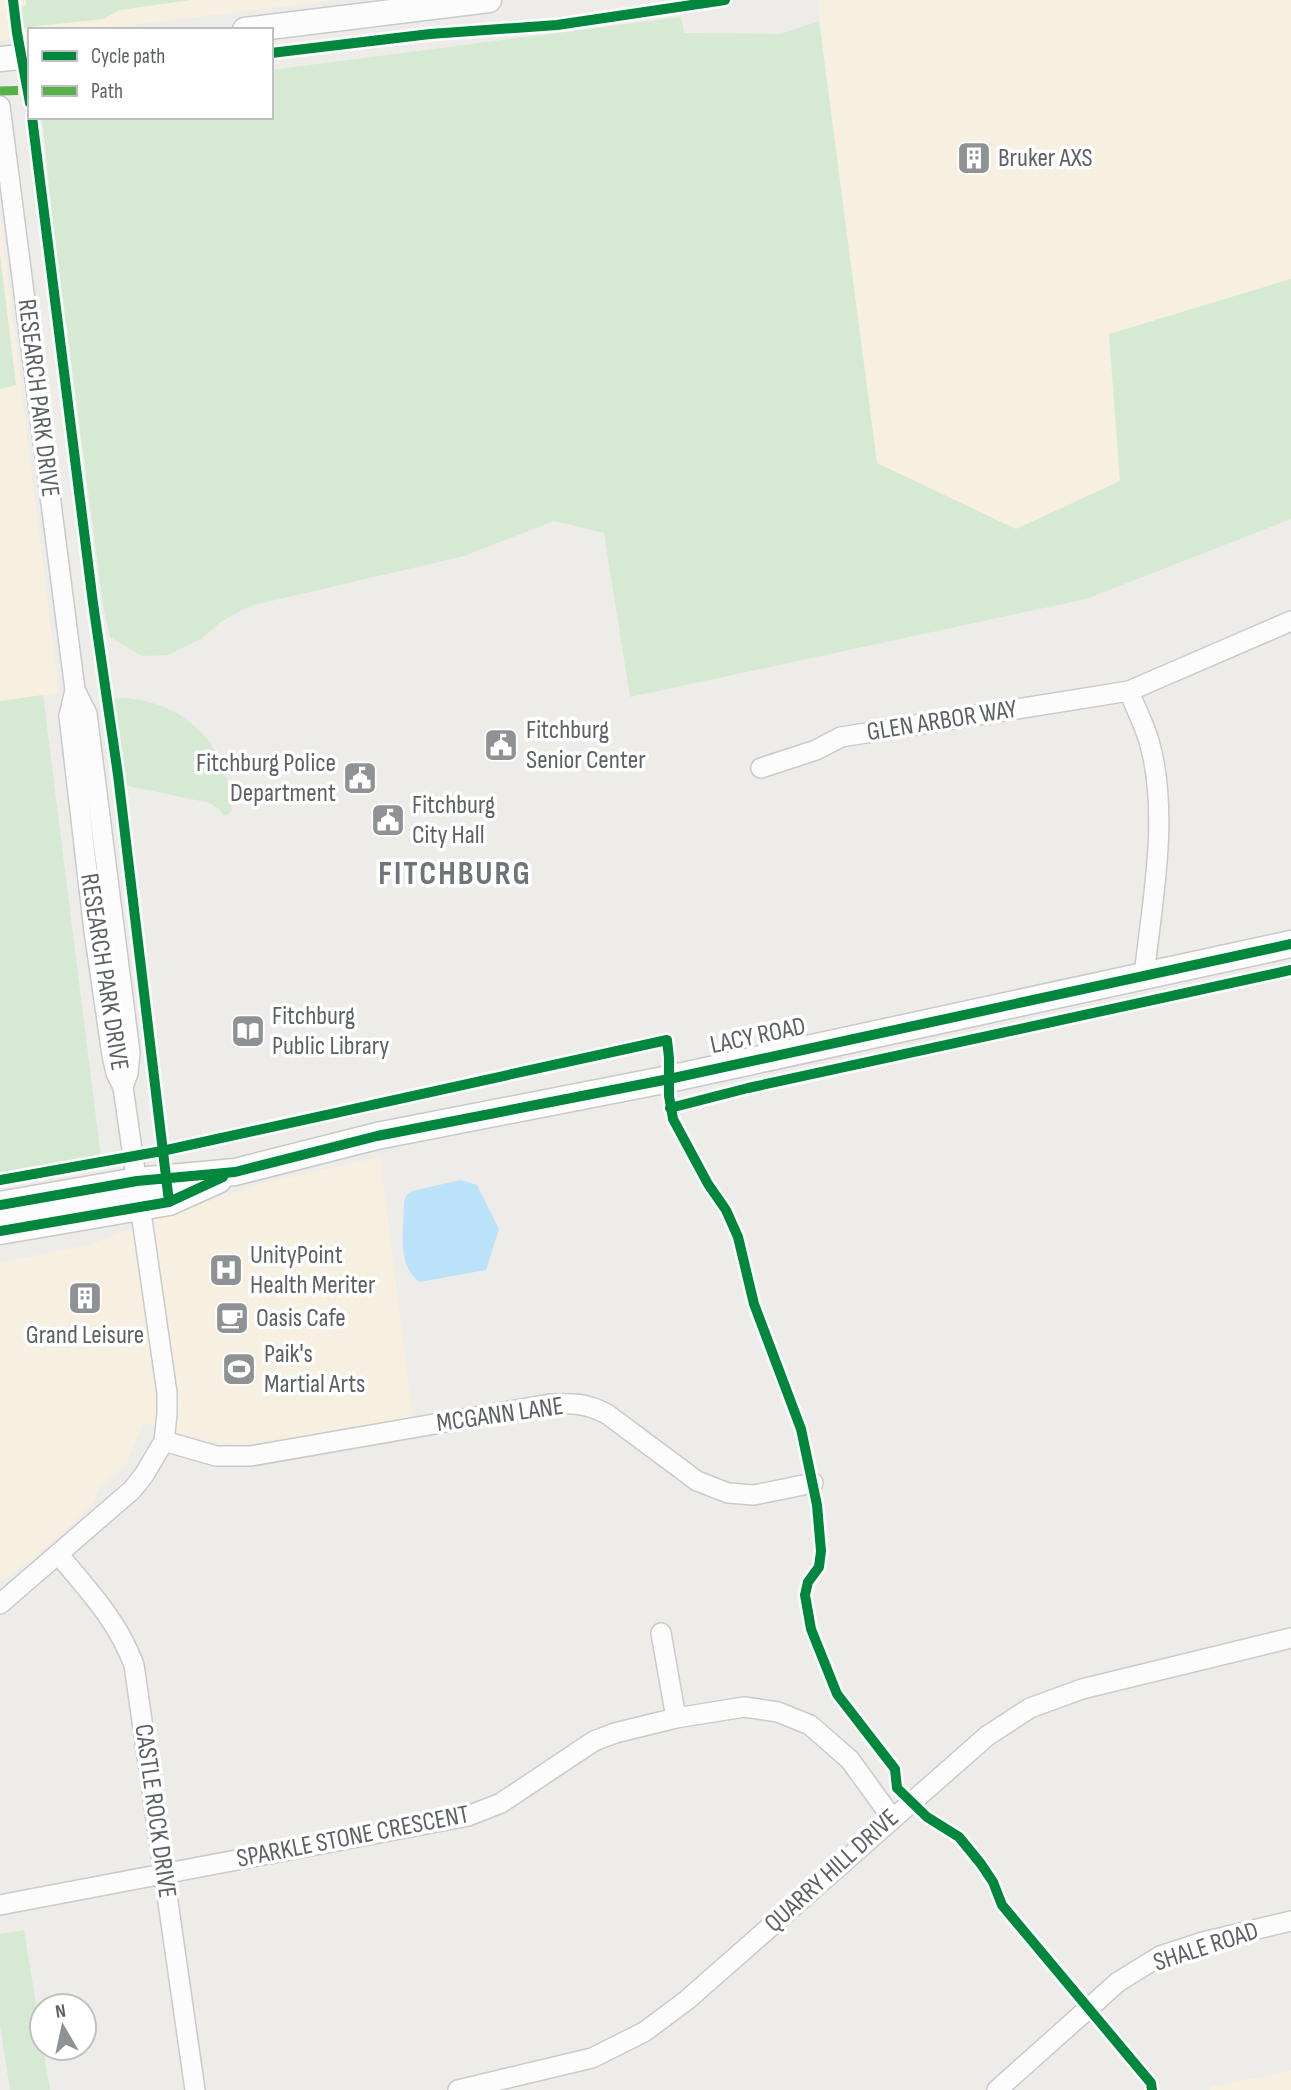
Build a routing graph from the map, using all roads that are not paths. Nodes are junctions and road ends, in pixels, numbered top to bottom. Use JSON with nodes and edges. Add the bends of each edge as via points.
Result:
{"nodes":[{"id":1,"x":489,"y":0,"type":"edge"},
{"id":2,"x":261,"y":28,"type":"edge"},
{"id":3,"x":28,"y":56,"type":"edge"},
{"id":4,"x":0,"y":59,"type":"edge"},
{"id":5,"x":0,"y":106,"type":"edge"},
{"id":6,"x":1291,"y":621,"type":"edge"},
{"id":7,"x":1129,"y":691,"type":"junction"},
{"id":8,"x":761,"y":768,"type":"dead end"},
{"id":9,"x":1291,"y":944,"type":"edge"},
{"id":10,"x":1144,"y":976,"type":"junction"},
{"id":11,"x":235,"y":1172,"type":"junction"},
{"id":12,"x":137,"y":1181,"type":"junction"},
{"id":13,"x":0,"y":1205,"type":"edge"},
{"id":14,"x":140,"y":1208,"type":"junction"},
{"id":15,"x":0,"y":1231,"type":"edge"},
{"id":16,"x":164,"y":1441,"type":"junction"},
{"id":17,"x":813,"y":1483,"type":"dead end"},
{"id":18,"x":59,"y":1555,"type":"junction"},
{"id":19,"x":0,"y":1604,"type":"edge"},
{"id":20,"x":661,"y":1633,"type":"dead end"},
{"id":21,"x":1291,"y":1639,"type":"edge"},
{"id":22,"x":676,"y":1718,"type":"junction"},
{"id":23,"x":892,"y":1818,"type":"junction"},
{"id":24,"x":164,"y":1875,"type":"junction"},
{"id":25,"x":0,"y":1905,"type":"edge"},
{"id":26,"x":1291,"y":1921,"type":"edge"},
{"id":27,"x":489,"y":2087,"type":"edge"},
{"id":28,"x":195,"y":2090,"type":"edge"},
{"id":29,"x":458,"y":2090,"type":"edge"},
{"id":30,"x":997,"y":2090,"type":"edge"}],
"edges":[{"from":1,"to":2,"type":"street"},
{"from":3,"to":4,"type":"street"},
{"from":5,"to":12,"type":"street","name":"RESEARCH PARK DRIVE","via":[[75,690],[87,714],[127,1025],[130,1053],[124,1087]]},
{"from":6,"to":7,"type":"street","name":"GLEN ARBOR WAY"},
{"from":7,"to":8,"type":"street","name":"GLEN ARBOR WAY","via":[[841,737]]},
{"from":7,"to":10,"type":"street","via":[[1149,741],[1158,788]]},
{"from":9,"to":10,"type":"main road","name":"LACY ROAD"},
{"from":10,"to":11,"type":"main road","name":"LACY ROAD","via":[[669,1079],[377,1136]]},
{"from":11,"to":12,"type":"main road","name":"LACY ROAD"},
{"from":11,"to":14,"type":"main road","name":"LACY ROAD","via":[[169,1202]]},
{"from":12,"to":13,"type":"main road","name":"LACY ROAD"},
{"from":12,"to":14,"type":"street","name":"RESEARCH PARK DRIVE"},
{"from":14,"to":15,"type":"main road","name":"LACY ROAD"},
{"from":14,"to":16,"type":"street","name":"RESEARCH PARK DRIVE","via":[[167,1393]]},
{"from":16,"to":17,"type":"street","name":"MCGANN LANE","via":[[216,1456],[251,1456],[570,1403],[591,1405],[607,1414],[698,1481],[727,1493],[754,1495]]},
{"from":16,"to":18,"type":"street","name":"RESEARCH PARK DRIVE","via":[[132,1490]]},
{"from":18,"to":19,"type":"street","name":"RESEARCH PARK DRIVE"},
{"from":18,"to":24,"type":"street","name":"CASTLE ROCK DRIVE","via":[[116,1626],[134,1665]]},
{"from":20,"to":22,"type":"street"},
{"from":21,"to":23,"type":"street","name":"QUARRY HILL DRIVE","via":[[1082,1689],[1030,1708],[987,1736]]},
{"from":22,"to":23,"type":"street","name":"SPARKLE STONE CRESCENT","via":[[744,1707],[778,1712],[810,1725],[850,1760]]},
{"from":22,"to":24,"type":"street","name":"SPARKLE STONE CRESCENT","via":[[594,1741],[501,1803],[468,1816]]},
{"from":23,"to":27,"type":"street","name":"QUARRY HILL DRIVE","via":[[687,2000],[644,2032],[592,2058]]},
{"from":24,"to":25,"type":"street","name":"SPARKLE STONE CRESCENT"},
{"from":24,"to":28,"type":"street","name":"CASTLE ROCK DRIVE"},
{"from":26,"to":30,"type":"street","name":"SHALE ROAD","via":[[1160,1956],[1118,1982]]},
{"from":27,"to":29,"type":"street","name":"QUARRY HILL DRIVE"}]}
